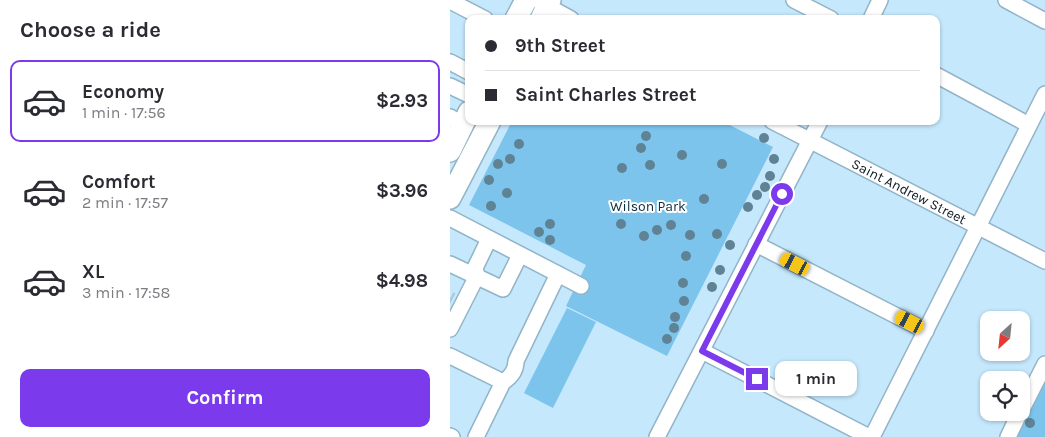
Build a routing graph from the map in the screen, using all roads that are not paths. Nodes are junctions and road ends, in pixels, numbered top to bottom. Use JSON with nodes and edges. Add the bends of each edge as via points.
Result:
{"nodes":[{"id":1,"x":526,"y":0,"type":"edge"},
{"id":2,"x":794,"y":0,"type":"edge"},
{"id":3,"x":880,"y":0,"type":"edge"},
{"id":4,"x":1006,"y":0,"type":"edge"},
{"id":5,"x":450,"y":1,"type":"edge"},
{"id":6,"x":544,"y":6,"type":"edge"},
{"id":7,"x":477,"y":15,"type":"edge"},
{"id":8,"x":518,"y":15,"type":"edge"},
{"id":9,"x":563,"y":15,"type":"edge"},
{"id":10,"x":823,"y":15,"type":"edge"},
{"id":11,"x":873,"y":15,"type":"edge"},
{"id":12,"x":1045,"y":21,"type":"edge"},
{"id":13,"x":450,"y":62,"type":"edge"},
{"id":14,"x":465,"y":70,"type":"edge"},
{"id":15,"x":940,"y":78,"type":"edge"},
{"id":16,"x":450,"y":86,"type":"edge"},
{"id":17,"x":465,"y":93,"type":"edge"},
{"id":18,"x":1045,"y":94,"type":"edge"},
{"id":19,"x":461,"y":118,"type":"edge"},
{"id":20,"x":1029,"y":124,"type":"junction"},
{"id":21,"x":488,"y":125,"type":"edge"},
{"id":22,"x":780,"y":125,"type":"edge"},
{"id":23,"x":818,"y":125,"type":"edge"},
{"id":24,"x":810,"y":141,"type":"junction"},
{"id":25,"x":450,"y":151,"type":"edge"},
{"id":26,"x":450,"y":198,"type":"edge"},
{"id":27,"x":450,"y":218,"type":"edge"},
{"id":28,"x":979,"y":227,"type":"junction"},
{"id":29,"x":489,"y":239,"type":"junction"},
{"id":30,"x":756,"y":244,"type":"junction"},
{"id":31,"x":520,"y":255,"type":"junction"},
{"id":32,"x":1045,"y":261,"type":"edge"},
{"id":33,"x":450,"y":264,"type":"edge"},
{"id":34,"x":558,"y":274,"type":"junction"},
{"id":35,"x":476,"y":276,"type":"junction"},
{"id":36,"x":581,"y":286,"type":"dead end"},
{"id":37,"x":450,"y":329,"type":"edge"},
{"id":38,"x":926,"y":331,"type":"junction"},
{"id":39,"x":702,"y":351,"type":"junction"},
{"id":40,"x":450,"y":356,"type":"edge"},
{"id":41,"x":1045,"y":364,"type":"edge"},
{"id":42,"x":503,"y":382,"type":"junction"},
{"id":43,"x":1030,"y":394,"type":"edge"},
{"id":44,"x":1016,"y":421,"type":"edge"},
{"id":45,"x":476,"y":437,"type":"edge"},
{"id":46,"x":657,"y":437,"type":"edge"},
{"id":47,"x":871,"y":437,"type":"edge"},
{"id":48,"x":1008,"y":437,"type":"edge"}],
"edges":[{"from":1,"to":8,"type":"highway"},
{"from":2,"to":10,"type":"street"},
{"from":3,"to":11,"type":"street"},
{"from":4,"to":12,"type":"street"},
{"from":5,"to":7,"type":"street"},
{"from":6,"to":9,"type":"street"},
{"from":13,"to":14,"type":"street"},
{"from":15,"to":20,"type":"street"},
{"from":16,"to":17,"type":"street"},
{"from":18,"to":20,"type":"street"},
{"from":19,"to":25,"type":"highway"},
{"from":20,"to":28,"type":"street"},
{"from":21,"to":26,"type":"highway"},
{"from":22,"to":24,"type":"street","name":"Saint Andrew Street"},
{"from":23,"to":24,"type":"street"},
{"from":24,"to":28,"type":"street","name":"Saint Andrew Street"},
{"from":24,"to":30,"type":"street"},
{"from":27,"to":29,"type":"street"},
{"from":28,"to":32,"type":"street","name":"Saint Andrew Street"},
{"from":28,"to":38,"type":"street"},
{"from":29,"to":31,"type":"street"},
{"from":29,"to":35,"type":"street","via":[[475,268]]},
{"from":30,"to":38,"type":"street"},
{"from":30,"to":39,"type":"street"},
{"from":31,"to":34,"type":"street"},
{"from":31,"to":35,"type":"street","via":[[503,289]]},
{"from":33,"to":35,"type":"street"},
{"from":34,"to":36,"type":"street"},
{"from":34,"to":42,"type":"street","via":[[516,366]]},
{"from":35,"to":37,"type":"street","via":[[457,303]]},
{"from":38,"to":47,"type":"street"},
{"from":39,"to":46,"type":"street"},
{"from":39,"to":47,"type":"street"},
{"from":40,"to":42,"type":"street"},
{"from":41,"to":43,"type":"street"},
{"from":42,"to":45,"type":"street"},
{"from":44,"to":48,"type":"street"}]}
